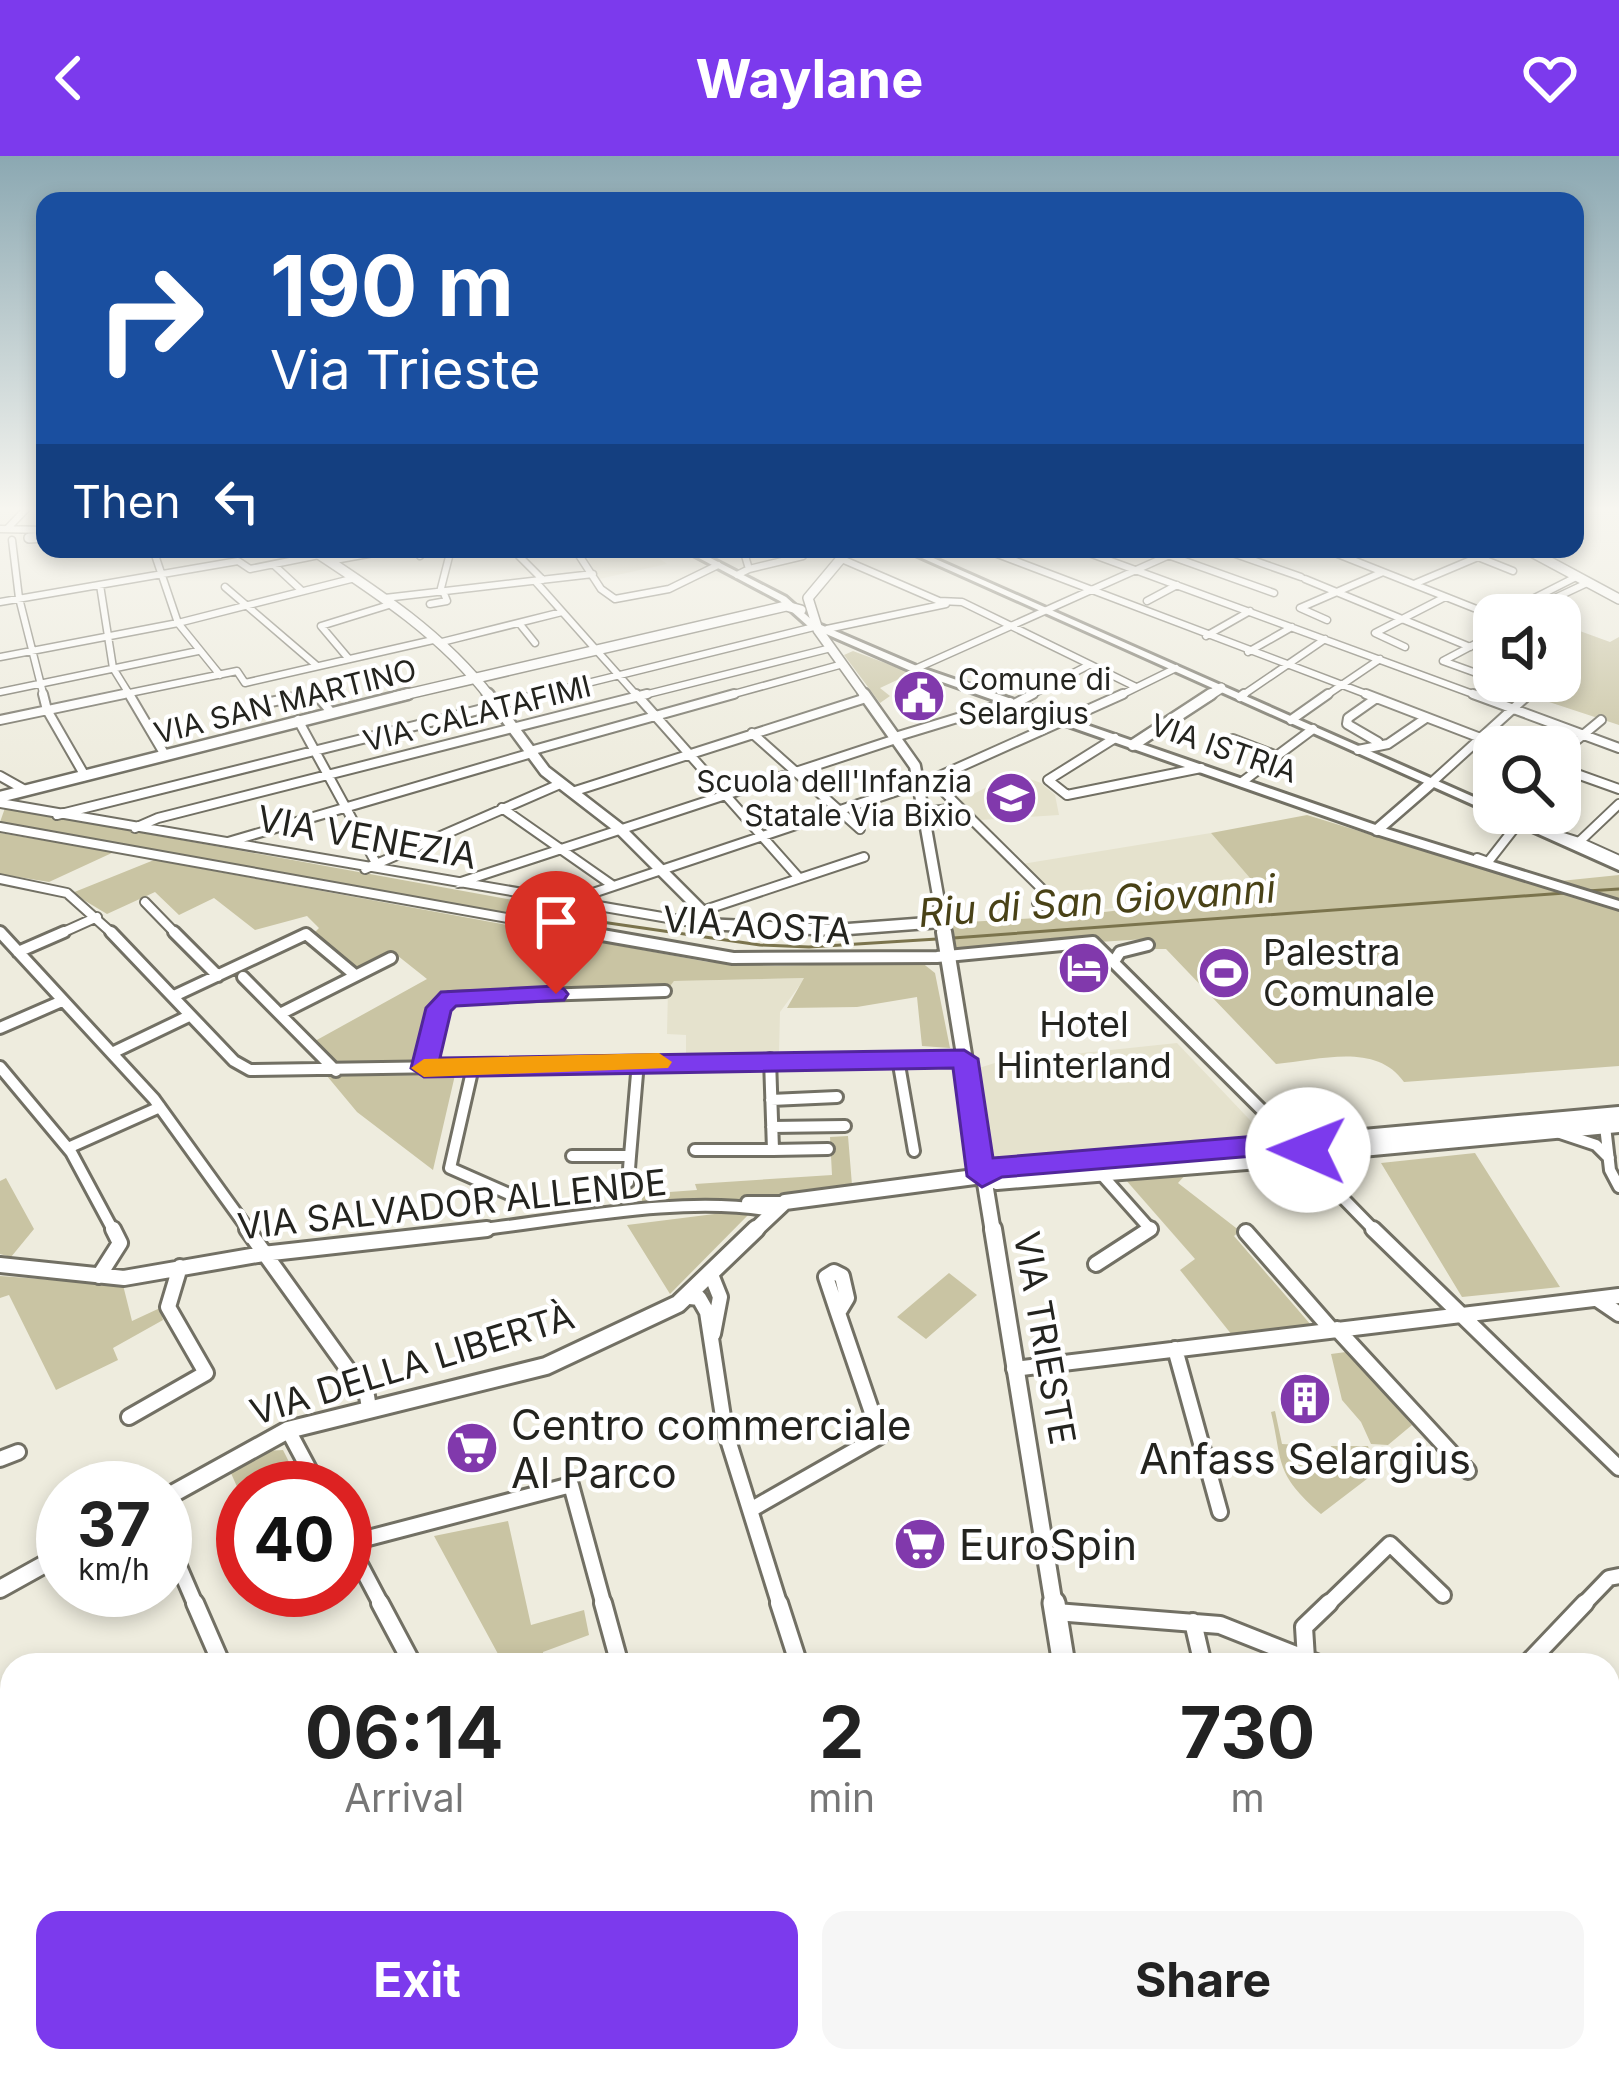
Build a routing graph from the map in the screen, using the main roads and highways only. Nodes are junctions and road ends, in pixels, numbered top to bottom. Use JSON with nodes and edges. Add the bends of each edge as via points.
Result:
{"nodes":[{"id":1,"x":777,"y":596,"type":"edge"},
{"id":2,"x":1014,"y":596,"type":"edge"},
{"id":3,"x":808,"y":598,"type":"road end"},
{"id":4,"x":792,"y":605,"type":"junction"},
{"id":5,"x":1473,"y":802,"type":"edge"},
{"id":6,"x":1548,"y":834,"type":"edge"},
{"id":7,"x":1619,"y":863,"type":"edge"},
{"id":8,"x":1617,"y":904,"type":"edge"}],
"edges":[{"from":1,"to":4,"type":"main road","name":"VIA ISTRIA"},
{"from":2,"to":5,"type":"main road"},
{"from":3,"to":4,"type":"main road"},
{"from":4,"to":8,"type":"main road","name":"VIA ISTRIA","via":[[915,669],[1377,830]]},
{"from":6,"to":7,"type":"main road"}]}
